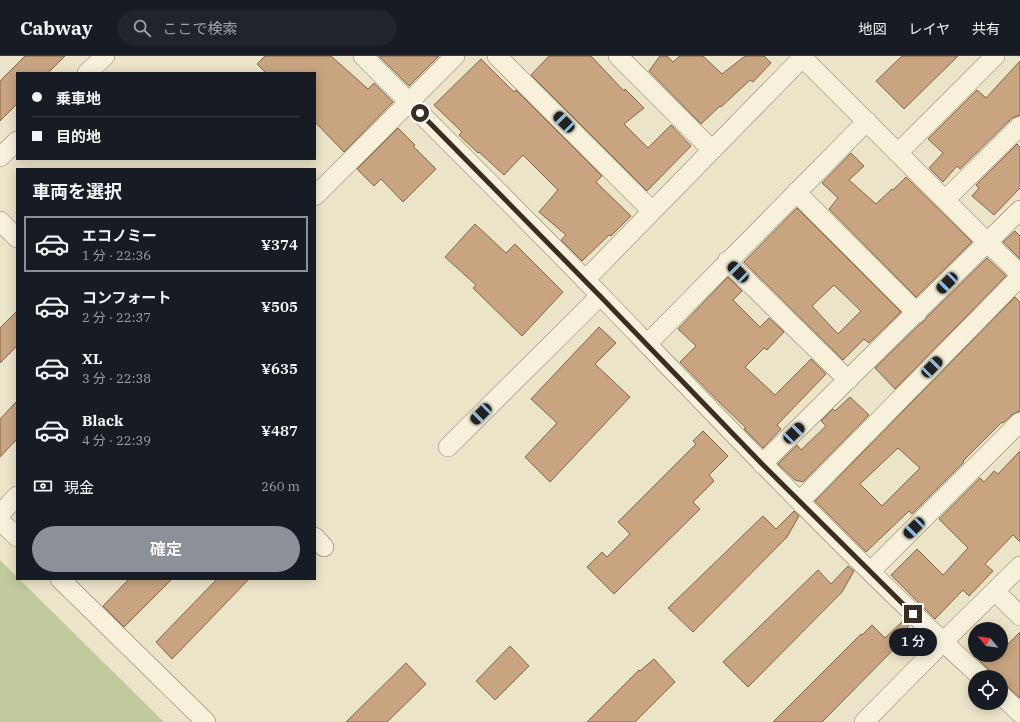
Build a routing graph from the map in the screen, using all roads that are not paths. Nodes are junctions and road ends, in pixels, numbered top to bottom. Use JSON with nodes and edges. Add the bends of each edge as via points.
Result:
{"nodes":[{"id":1,"x":105,"y":56,"type":"edge"},
{"id":2,"x":363,"y":56,"type":"edge"},
{"id":3,"x":455,"y":56,"type":"edge"},
{"id":4,"x":497,"y":56,"type":"edge"},
{"id":5,"x":618,"y":56,"type":"edge"},
{"id":6,"x":803,"y":56,"type":"edge"},
{"id":7,"x":996,"y":56,"type":"edge"},
{"id":8,"x":88,"y":72,"type":"edge"},
{"id":9,"x":409,"y":102,"type":"junction"},
{"id":10,"x":866,"y":121,"type":"junction"},
{"id":11,"x":1020,"y":126,"type":"edge"},
{"id":12,"x":16,"y":142,"type":"edge"},
{"id":13,"x":712,"y":150,"type":"junction"},
{"id":14,"x":898,"y":153,"type":"junction"},
{"id":15,"x":0,"y":157,"type":"edge"},
{"id":16,"x":796,"y":192,"type":"junction"},
{"id":17,"x":316,"y":195,"type":"edge"},
{"id":18,"x":945,"y":200,"type":"junction"},
{"id":19,"x":1020,"y":210,"type":"edge"},
{"id":20,"x":652,"y":211,"type":"junction"},
{"id":21,"x":0,"y":221,"type":"edge"},
{"id":22,"x":16,"y":237,"type":"edge"},
{"id":23,"x":988,"y":243,"type":"junction"},
{"id":24,"x":727,"y":261,"type":"junction"},
{"id":25,"x":1020,"y":274,"type":"edge"},
{"id":26,"x":1020,"y":277,"type":"edge"},
{"id":27,"x":585,"y":280,"type":"junction"},
{"id":28,"x":600,"y":296,"type":"junction"},
{"id":29,"x":917,"y":313,"type":"junction"},
{"id":30,"x":646,"y":344,"type":"junction"},
{"id":31,"x":848,"y":380,"type":"junction"},
{"id":32,"x":1020,"y":422,"type":"edge"},
{"id":33,"x":448,"y":447,"type":"dead end"},
{"id":34,"x":762,"y":464,"type":"junction"},
{"id":35,"x":16,"y":497,"type":"edge"},
{"id":36,"x":800,"y":501,"type":"junction"},
{"id":37,"x":0,"y":514,"type":"edge"},
{"id":38,"x":0,"y":521,"type":"edge"},
{"id":39,"x":16,"y":536,"type":"edge"},
{"id":40,"x":1020,"y":566,"type":"edge"},
{"id":41,"x":871,"y":571,"type":"junction"},
{"id":42,"x":61,"y":580,"type":"edge"},
{"id":43,"x":995,"y":591,"type":"junction"},
{"id":44,"x":1020,"y":616,"type":"edge"},
{"id":45,"x":943,"y":642,"type":"junction"},
{"id":46,"x":973,"y":670,"type":"edge"},
{"id":47,"x":1008,"y":702,"type":"edge"},
{"id":48,"x":1020,"y":713,"type":"edge"},
{"id":49,"x":206,"y":722,"type":"edge"},
{"id":50,"x":864,"y":722,"type":"edge"}],
"edges":[{"from":1,"to":8,"type":"street"},
{"from":2,"to":9,"type":"street"},
{"from":3,"to":9,"type":"street"},
{"from":4,"to":20,"type":"street"},
{"from":5,"to":13,"type":"street"},
{"from":6,"to":10,"type":"street"},
{"from":6,"to":13,"type":"street"},
{"from":7,"to":14,"type":"street"},
{"from":9,"to":17,"type":"street"},
{"from":9,"to":27,"type":"street"},
{"from":10,"to":14,"type":"street"},
{"from":10,"to":16,"type":"street"},
{"from":11,"to":18,"type":"street"},
{"from":12,"to":15,"type":"street"},
{"from":13,"to":20,"type":"street"},
{"from":14,"to":18,"type":"street"},
{"from":16,"to":24,"type":"street"},
{"from":16,"to":29,"type":"street"},
{"from":18,"to":23,"type":"street"},
{"from":19,"to":23,"type":"street"},
{"from":20,"to":27,"type":"street"},
{"from":21,"to":22,"type":"street"},
{"from":23,"to":25,"type":"street"},
{"from":23,"to":29,"type":"street"},
{"from":24,"to":30,"type":"street"},
{"from":24,"to":31,"type":"street"},
{"from":26,"to":36,"type":"street"},
{"from":27,"to":28,"type":"street"},
{"from":28,"to":30,"type":"street"},
{"from":28,"to":33,"type":"street"},
{"from":29,"to":31,"type":"street"},
{"from":30,"to":34,"type":"street"},
{"from":31,"to":34,"type":"street"},
{"from":32,"to":41,"type":"street"},
{"from":34,"to":36,"type":"street"},
{"from":35,"to":37,"type":"street"},
{"from":36,"to":41,"type":"street"},
{"from":38,"to":39,"type":"street"},
{"from":40,"to":43,"type":"street"},
{"from":41,"to":45,"type":"street"},
{"from":42,"to":49,"type":"street"},
{"from":43,"to":44,"type":"street"},
{"from":43,"to":45,"type":"street"},
{"from":45,"to":46,"type":"street"},
{"from":45,"to":50,"type":"street"},
{"from":47,"to":48,"type":"street"}]}
